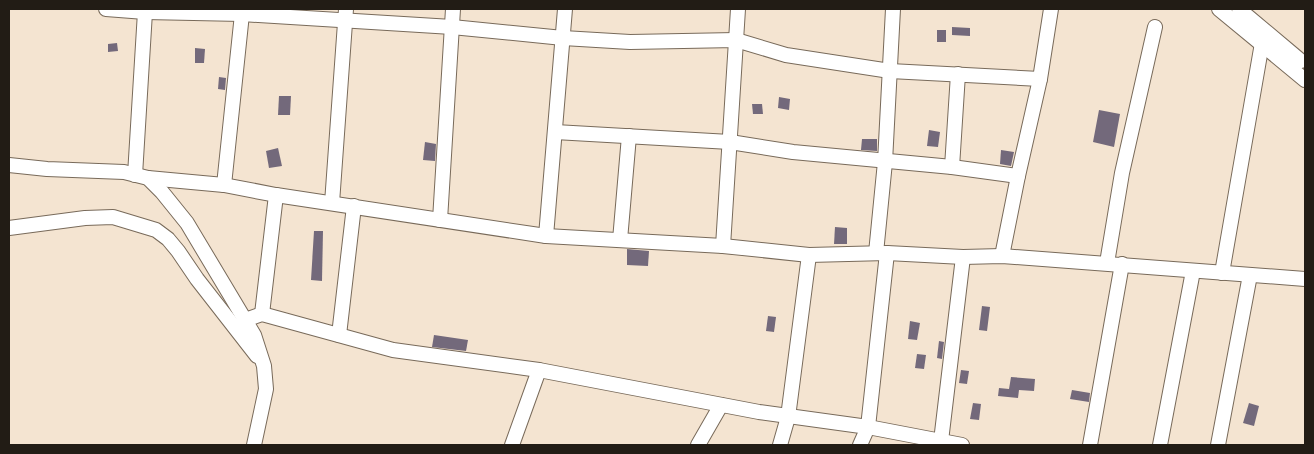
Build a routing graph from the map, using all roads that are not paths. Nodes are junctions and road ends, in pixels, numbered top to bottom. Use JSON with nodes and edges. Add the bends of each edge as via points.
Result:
{"nodes":[{"id":1,"x":106,"y":9,"type":"edge"},
{"id":2,"x":453,"y":9,"type":"edge"},
{"id":3,"x":565,"y":9,"type":"edge"},
{"id":4,"x":738,"y":9,"type":"edge"},
{"id":5,"x":893,"y":9,"type":"edge"},
{"id":6,"x":1051,"y":9,"type":"edge"},
{"id":7,"x":1219,"y":9,"type":"edge"},
{"id":8,"x":1239,"y":9,"type":"edge"},
{"id":9,"x":144,"y":10,"type":"edge"},
{"id":10,"x":242,"y":14,"type":"junction"},
{"id":11,"x":346,"y":15,"type":"edge"},
{"id":12,"x":1251,"y":19,"type":"edge"},
{"id":13,"x":452,"y":27,"type":"junction"},
{"id":14,"x":1156,"y":27,"type":"dead end"},
{"id":15,"x":563,"y":38,"type":"junction"},
{"id":16,"x":736,"y":40,"type":"junction"},
{"id":17,"x":1262,"y":43,"type":"junction"},
{"id":18,"x":1299,"y":64,"type":"edge"},
{"id":19,"x":890,"y":71,"type":"junction"},
{"id":20,"x":958,"y":74,"type":"junction"},
{"id":21,"x":1040,"y":79,"type":"junction"},
{"id":22,"x":1305,"y":80,"type":"edge"},
{"id":23,"x":555,"y":132,"type":"junction"},
{"id":24,"x":629,"y":136,"type":"junction"},
{"id":25,"x":730,"y":142,"type":"junction"},
{"id":26,"x":885,"y":162,"type":"junction"},
{"id":27,"x":9,"y":165,"type":"edge"},
{"id":28,"x":952,"y":167,"type":"junction"},
{"id":29,"x":1018,"y":176,"type":"junction"},
{"id":30,"x":141,"y":177,"type":"junction"},
{"id":31,"x":224,"y":185,"type":"junction"},
{"id":32,"x":276,"y":195,"type":"junction"},
{"id":33,"x":332,"y":203,"type":"junction"},
{"id":34,"x":354,"y":206,"type":"junction"},
{"id":35,"x":440,"y":220,"type":"junction"},
{"id":36,"x":9,"y":228,"type":"edge"},
{"id":37,"x":546,"y":236,"type":"junction"},
{"id":38,"x":620,"y":240,"type":"junction"},
{"id":39,"x":723,"y":246,"type":"junction"},
{"id":40,"x":881,"y":253,"type":"junction"},
{"id":41,"x":808,"y":255,"type":"junction"},
{"id":42,"x":1002,"y":256,"type":"junction"},
{"id":43,"x":964,"y":257,"type":"junction"},
{"id":44,"x":1115,"y":263,"type":"junction"},
{"id":45,"x":1193,"y":271,"type":"junction"},
{"id":46,"x":1222,"y":273,"type":"junction"},
{"id":47,"x":1250,"y":275,"type":"junction"},
{"id":48,"x":1305,"y":279,"type":"edge"},
{"id":49,"x":262,"y":314,"type":"junction"},
{"id":50,"x":245,"y":320,"type":"junction"},
{"id":51,"x":339,"y":335,"type":"junction"},
{"id":52,"x":264,"y":366,"type":"junction"},
{"id":53,"x":539,"y":370,"type":"junction"},
{"id":54,"x":721,"y":405,"type":"junction"},
{"id":55,"x":788,"y":417,"type":"junction"},
{"id":56,"x":868,"y":427,"type":"junction"},
{"id":57,"x":517,"y":444,"type":"edge"},
{"id":58,"x":952,"y":444,"type":"edge"},
{"id":59,"x":254,"y":445,"type":"edge"},
{"id":60,"x":698,"y":445,"type":"edge"},
{"id":61,"x":780,"y":445,"type":"edge"},
{"id":62,"x":860,"y":445,"type":"edge"},
{"id":63,"x":1090,"y":445,"type":"edge"},
{"id":64,"x":1160,"y":445,"type":"edge"},
{"id":65,"x":1218,"y":445,"type":"edge"}],
"edges":[{"from":1,"to":9,"type":"street"},
{"from":2,"to":13,"type":"street"},
{"from":3,"to":15,"type":"street"},
{"from":4,"to":16,"type":"street"},
{"from":5,"to":19,"type":"street"},
{"from":6,"to":21,"type":"street"},
{"from":7,"to":12,"type":"street"},
{"from":8,"to":12,"type":"street"},
{"from":9,"to":10,"type":"street"},
{"from":9,"to":30,"type":"street"},
{"from":10,"to":11,"type":"street"},
{"from":10,"to":31,"type":"street"},
{"from":11,"to":13,"type":"street"},
{"from":11,"to":33,"type":"street"},
{"from":12,"to":17,"type":"street"},
{"from":12,"to":18,"type":"street"},
{"from":13,"to":15,"type":"street"},
{"from":13,"to":35,"type":"street"},
{"from":14,"to":44,"type":"street","via":[[1122,174]]},
{"from":15,"to":16,"type":"street","via":[[630,42]]},
{"from":15,"to":23,"type":"street"},
{"from":16,"to":19,"type":"street","via":[[786,55]]},
{"from":16,"to":25,"type":"street"},
{"from":17,"to":18,"type":"street"},
{"from":17,"to":46,"type":"street"},
{"from":18,"to":22,"type":"street"},
{"from":19,"to":20,"type":"street"},
{"from":19,"to":26,"type":"street"},
{"from":20,"to":21,"type":"street"},
{"from":20,"to":28,"type":"street"},
{"from":21,"to":29,"type":"street"},
{"from":23,"to":24,"type":"street"},
{"from":23,"to":37,"type":"street"},
{"from":24,"to":25,"type":"street"},
{"from":24,"to":38,"type":"street"},
{"from":25,"to":26,"type":"street","via":[[770,150]]},
{"from":25,"to":39,"type":"street"},
{"from":26,"to":28,"type":"street"},
{"from":26,"to":40,"type":"street"},
{"from":27,"to":30,"type":"street","via":[[124,172]]},
{"from":28,"to":29,"type":"street"},
{"from":29,"to":42,"type":"street"},
{"from":30,"to":31,"type":"street"},
{"from":30,"to":50,"type":"street","via":[[187,223]]},
{"from":31,"to":32,"type":"street"},
{"from":32,"to":33,"type":"street"},
{"from":32,"to":49,"type":"street"},
{"from":33,"to":34,"type":"street"},
{"from":34,"to":35,"type":"street"},
{"from":34,"to":51,"type":"street"},
{"from":35,"to":37,"type":"street"},
{"from":36,"to":52,"type":"street","via":[[113,217],[156,230],[178,251]]},
{"from":37,"to":38,"type":"street"},
{"from":38,"to":39,"type":"street"},
{"from":39,"to":41,"type":"street"},
{"from":40,"to":41,"type":"street"},
{"from":40,"to":43,"type":"street"},
{"from":40,"to":56,"type":"street"},
{"from":41,"to":55,"type":"street"},
{"from":42,"to":43,"type":"street"},
{"from":42,"to":44,"type":"street"},
{"from":43,"to":58,"type":"street"},
{"from":44,"to":45,"type":"street"},
{"from":44,"to":63,"type":"street"},
{"from":45,"to":46,"type":"street"},
{"from":45,"to":64,"type":"street"},
{"from":46,"to":47,"type":"street"},
{"from":47,"to":48,"type":"street"},
{"from":47,"to":65,"type":"street"},
{"from":49,"to":50,"type":"street"},
{"from":49,"to":51,"type":"street"},
{"from":50,"to":52,"type":"street","via":[[254,335]]},
{"from":51,"to":53,"type":"street","via":[[393,350]]},
{"from":52,"to":59,"type":"street","via":[[266,389]]},
{"from":53,"to":54,"type":"street"},
{"from":53,"to":57,"type":"street"},
{"from":54,"to":55,"type":"street"},
{"from":54,"to":60,"type":"street"},
{"from":55,"to":56,"type":"street"},
{"from":55,"to":61,"type":"street"},
{"from":56,"to":58,"type":"street"},
{"from":56,"to":62,"type":"street"}]}
